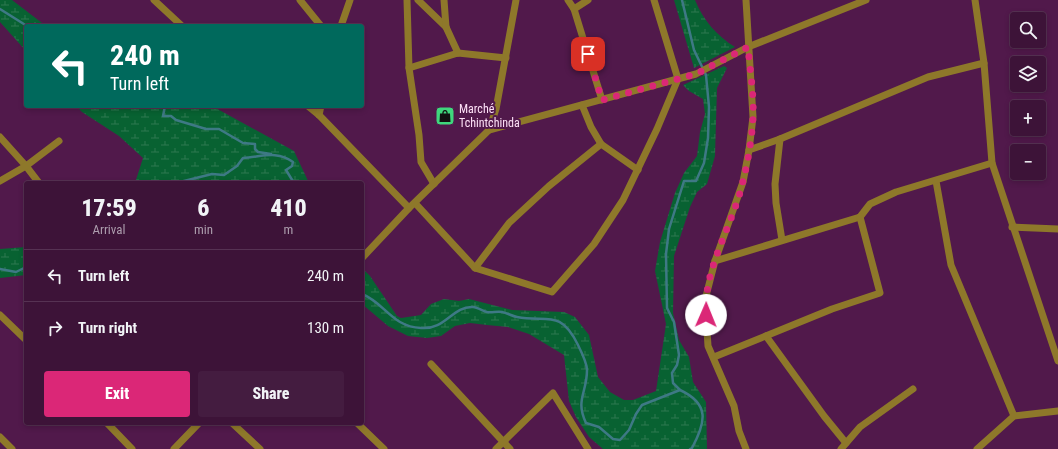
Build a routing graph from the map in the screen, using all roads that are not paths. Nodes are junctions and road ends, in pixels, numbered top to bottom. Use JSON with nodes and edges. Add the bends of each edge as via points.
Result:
{"nodes":[{"id":1,"x":154,"y":0,"type":"edge"},
{"id":2,"x":300,"y":0,"type":"edge"},
{"id":3,"x":350,"y":0,"type":"edge"},
{"id":4,"x":407,"y":0,"type":"edge"},
{"id":5,"x":418,"y":0,"type":"edge"},
{"id":6,"x":444,"y":0,"type":"edge"},
{"id":7,"x":516,"y":0,"type":"edge"},
{"id":8,"x":568,"y":0,"type":"edge"},
{"id":9,"x":588,"y":0,"type":"edge"},
{"id":10,"x":654,"y":0,"type":"edge"},
{"id":11,"x":746,"y":0,"type":"edge"},
{"id":12,"x":866,"y":0,"type":"edge"},
{"id":13,"x":975,"y":0,"type":"edge"},
{"id":14,"x":574,"y":9,"type":"junction"},
{"id":15,"x":180,"y":24,"type":"edge"},
{"id":16,"x":319,"y":24,"type":"edge"},
{"id":17,"x":342,"y":24,"type":"edge"},
{"id":18,"x":446,"y":27,"type":"junction"},
{"id":19,"x":748,"y":47,"type":"junction"},
{"id":20,"x":458,"y":53,"type":"junction"},
{"id":21,"x":506,"y":58,"type":"junction"},
{"id":22,"x":984,"y":63,"type":"junction"},
{"id":23,"x":409,"y":68,"type":"junction"},
{"id":24,"x":678,"y":79,"type":"junction"},
{"id":25,"x":602,"y":100,"type":"junction"},
{"id":26,"x":582,"y":105,"type":"junction"},
{"id":27,"x":310,"y":108,"type":"edge"},
{"id":28,"x":321,"y":108,"type":"edge"},
{"id":29,"x":319,"y":115,"type":"junction"},
{"id":30,"x":489,"y":130,"type":"junction"},
{"id":31,"x":0,"y":137,"type":"edge"},
{"id":32,"x":780,"y":139,"type":"junction"},
{"id":33,"x":59,"y":140,"type":"dead end"},
{"id":34,"x":601,"y":144,"type":"junction"},
{"id":35,"x":749,"y":150,"type":"junction"},
{"id":36,"x":992,"y":163,"type":"junction"},
{"id":37,"x":26,"y":166,"type":"junction"},
{"id":38,"x":638,"y":170,"type":"junction"},
{"id":39,"x":0,"y":181,"type":"edge"},
{"id":40,"x":37,"y":181,"type":"edge"},
{"id":41,"x":936,"y":181,"type":"junction"},
{"id":42,"x":434,"y":184,"type":"junction"},
{"id":43,"x":415,"y":203,"type":"junction"},
{"id":44,"x":409,"y":208,"type":"junction"},
{"id":45,"x":860,"y":217,"type":"junction"},
{"id":46,"x":1012,"y":227,"type":"junction"},
{"id":47,"x":1058,"y":229,"type":"edge"},
{"id":48,"x":782,"y":240,"type":"junction"},
{"id":49,"x":364,"y":256,"type":"edge"},
{"id":50,"x":715,"y":260,"type":"junction"},
{"id":51,"x":475,"y":268,"type":"junction"},
{"id":52,"x":0,"y":315,"type":"edge"},
{"id":53,"x":766,"y":336,"type":"junction"},
{"id":54,"x":24,"y":338,"type":"edge"},
{"id":55,"x":714,"y":357,"type":"junction"},
{"id":56,"x":1058,"y":361,"type":"edge"},
{"id":57,"x":431,"y":364,"type":"dead end"},
{"id":58,"x":913,"y":389,"type":"dead end"},
{"id":59,"x":1058,"y":411,"type":"edge"},
{"id":60,"x":1014,"y":416,"type":"junction"},
{"id":61,"x":109,"y":425,"type":"edge"},
{"id":62,"x":197,"y":425,"type":"edge"},
{"id":63,"x":234,"y":425,"type":"edge"},
{"id":64,"x":359,"y":425,"type":"edge"},
{"id":65,"x":0,"y":437,"type":"edge"},
{"id":66,"x":503,"y":442,"type":"junction"},
{"id":67,"x":846,"y":443,"type":"junction"},
{"id":68,"x":12,"y":449,"type":"edge"},
{"id":69,"x":132,"y":449,"type":"edge"},
{"id":70,"x":174,"y":449,"type":"edge"},
{"id":71,"x":260,"y":449,"type":"edge"},
{"id":72,"x":384,"y":449,"type":"edge"},
{"id":73,"x":496,"y":449,"type":"edge"},
{"id":74,"x":510,"y":449,"type":"edge"},
{"id":75,"x":588,"y":449,"type":"edge"},
{"id":76,"x":746,"y":449,"type":"edge"},
{"id":77,"x":841,"y":449,"type":"edge"},
{"id":78,"x":977,"y":449,"type":"edge"}],
"edges":[{"from":1,"to":15,"type":"street"},
{"from":2,"to":16,"type":"street"},
{"from":3,"to":17,"type":"street"},
{"from":4,"to":23,"type":"street"},
{"from":5,"to":18,"type":"street"},
{"from":6,"to":18,"type":"street"},
{"from":7,"to":21,"type":"street"},
{"from":8,"to":14,"type":"street"},
{"from":9,"to":14,"type":"street"},
{"from":10,"to":24,"type":"street"},
{"from":11,"to":19,"type":"street"},
{"from":12,"to":19,"type":"street"},
{"from":13,"to":22,"type":"street"},
{"from":14,"to":25,"type":"street"},
{"from":18,"to":20,"type":"street"},
{"from":19,"to":24,"type":"street","via":[[696,74]]},
{"from":19,"to":35,"type":"street","via":[[753,117]]},
{"from":20,"to":21,"type":"street"},
{"from":20,"to":23,"type":"street"},
{"from":21,"to":30,"type":"street","via":[[496,110]]},
{"from":22,"to":32,"type":"street","via":[[928,77]]},
{"from":22,"to":36,"type":"street"},
{"from":23,"to":42,"type":"street","via":[[421,162]]},
{"from":24,"to":25,"type":"street"},
{"from":24,"to":38,"type":"street"},
{"from":25,"to":26,"type":"street"},
{"from":26,"to":30,"type":"street"},
{"from":26,"to":34,"type":"street"},
{"from":27,"to":29,"type":"street"},
{"from":28,"to":29,"type":"street"},
{"from":29,"to":44,"type":"street"},
{"from":30,"to":42,"type":"street"},
{"from":31,"to":37,"type":"street"},
{"from":32,"to":35,"type":"street"},
{"from":32,"to":48,"type":"street","via":[[775,184]]},
{"from":33,"to":37,"type":"street"},
{"from":34,"to":38,"type":"street"},
{"from":34,"to":51,"type":"street","via":[[549,186],[509,223]]},
{"from":35,"to":50,"type":"street","via":[[743,182]]},
{"from":36,"to":41,"type":"street"},
{"from":36,"to":46,"type":"street"},
{"from":37,"to":39,"type":"street"},
{"from":37,"to":40,"type":"street"},
{"from":38,"to":51,"type":"street","via":[[623,200],[594,244],[552,292]]},
{"from":41,"to":45,"type":"street","via":[[896,192],[870,204]]},
{"from":41,"to":60,"type":"street","via":[[951,265]]},
{"from":42,"to":43,"type":"street"},
{"from":43,"to":44,"type":"street"},
{"from":43,"to":51,"type":"street"},
{"from":44,"to":49,"type":"street"},
{"from":45,"to":48,"type":"street"},
{"from":45,"to":53,"type":"street","via":[[880,293]]},
{"from":46,"to":47,"type":"street"},
{"from":46,"to":56,"type":"street"},
{"from":48,"to":50,"type":"street"},
{"from":50,"to":55,"type":"street","via":[[705,300],[708,346]]},
{"from":52,"to":54,"type":"street"},
{"from":53,"to":55,"type":"street"},
{"from":53,"to":67,"type":"street"},
{"from":55,"to":76,"type":"street","via":[[734,406]]},
{"from":57,"to":66,"type":"street"},
{"from":58,"to":67,"type":"street","via":[[860,427]]},
{"from":59,"to":60,"type":"street"},
{"from":60,"to":78,"type":"street"},
{"from":61,"to":69,"type":"street"},
{"from":62,"to":70,"type":"street"},
{"from":63,"to":71,"type":"street"},
{"from":64,"to":72,"type":"street"},
{"from":65,"to":68,"type":"street"},
{"from":66,"to":73,"type":"street"},
{"from":66,"to":74,"type":"street"},
{"from":66,"to":75,"type":"street","via":[[553,393]]},
{"from":67,"to":77,"type":"street"}]}
